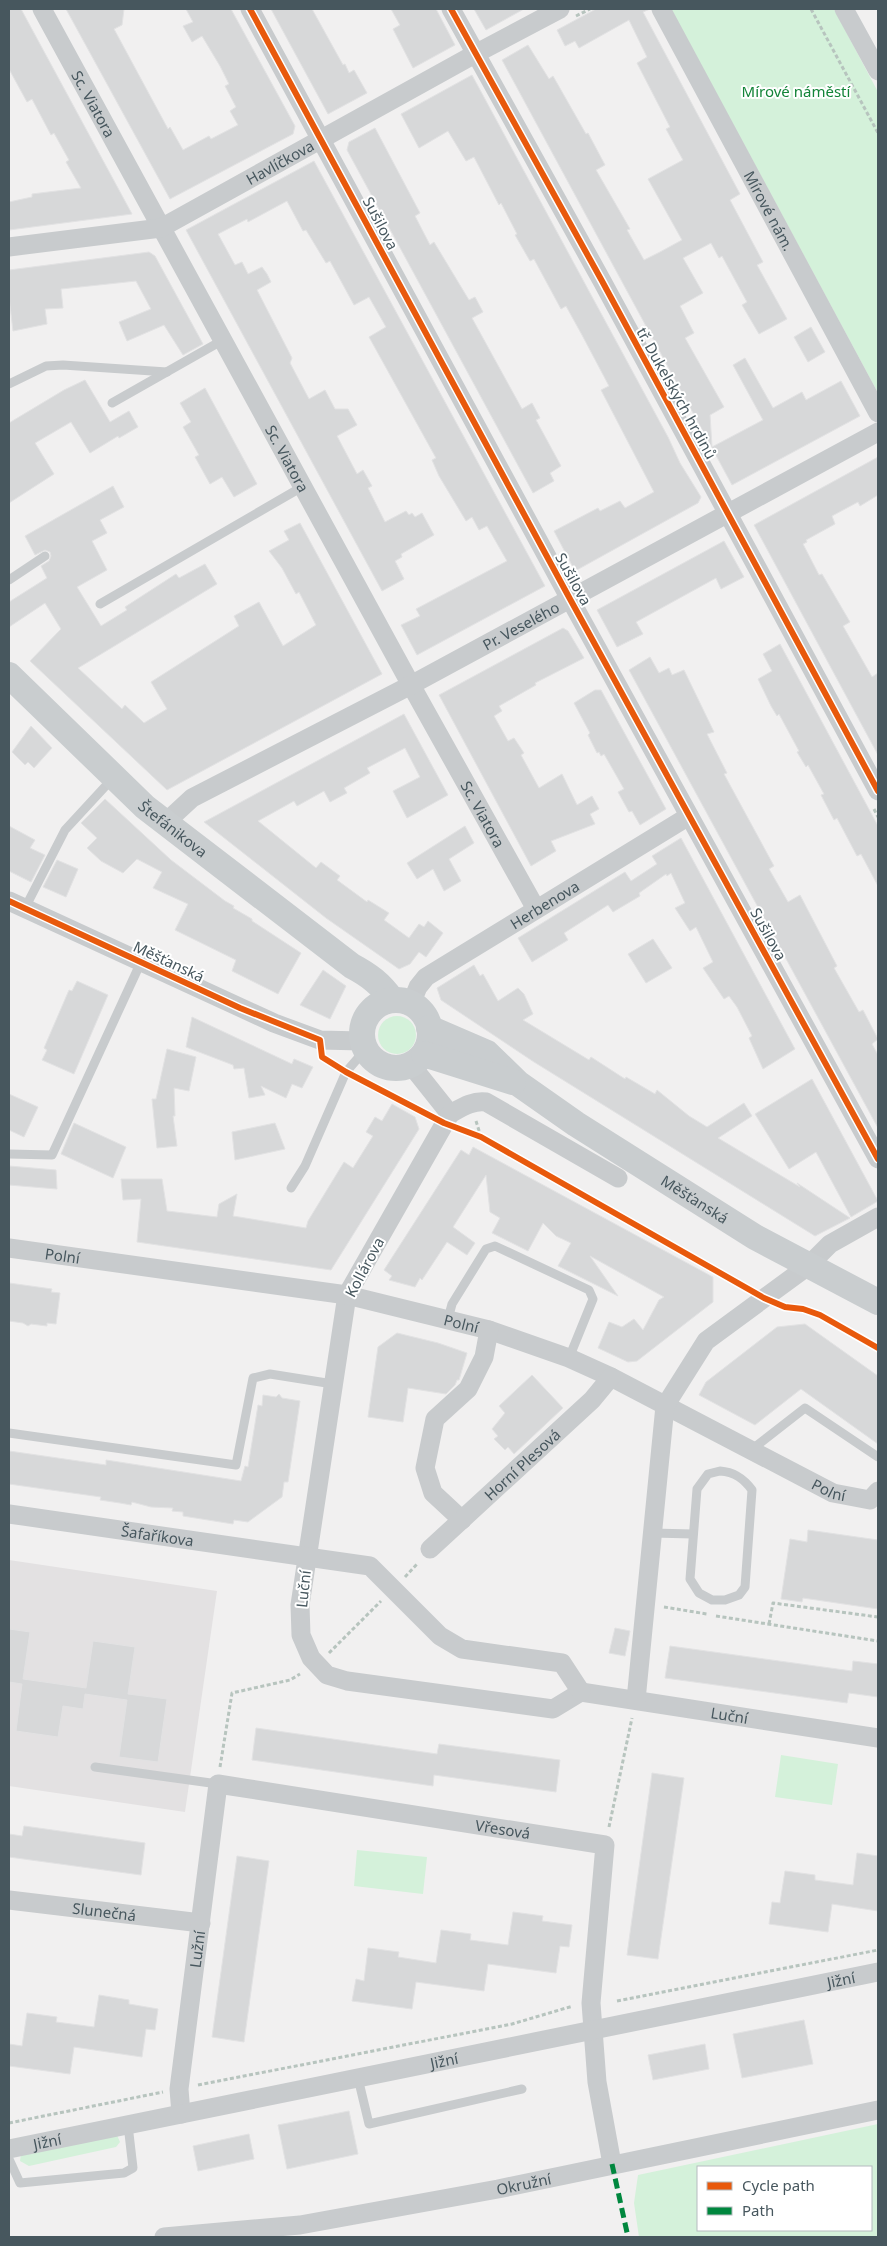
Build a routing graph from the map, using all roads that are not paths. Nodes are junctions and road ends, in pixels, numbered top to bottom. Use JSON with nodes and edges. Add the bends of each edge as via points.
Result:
{"nodes":[{"id":1,"x":42,"y":9,"type":"edge"},
{"id":2,"x":250,"y":9,"type":"edge"},
{"id":3,"x":451,"y":9,"type":"edge"},
{"id":4,"x":661,"y":9,"type":"edge"},
{"id":5,"x":844,"y":9,"type":"edge"},
{"id":6,"x":566,"y":13,"type":"edge"},
{"id":7,"x":475,"y":54,"type":"junction"},
{"id":8,"x":878,"y":71,"type":"edge"},
{"id":9,"x":322,"y":140,"type":"junction"},
{"id":10,"x":161,"y":228,"type":"junction"},
{"id":11,"x":9,"y":247,"type":"edge"},
{"id":12,"x":222,"y":340,"type":"junction"},
{"id":13,"x":167,"y":372,"type":"junction"},
{"id":14,"x":9,"y":384,"type":"edge"},
{"id":15,"x":112,"y":403,"type":"dead end"},
{"id":16,"x":878,"y":413,"type":"edge"},
{"id":17,"x":878,"y":432,"type":"edge"},
{"id":18,"x":302,"y":486,"type":"junction"},
{"id":19,"x":729,"y":514,"type":"junction"},
{"id":20,"x":45,"y":556,"type":"dead end"},
{"id":21,"x":9,"y":580,"type":"edge"},
{"id":22,"x":570,"y":599,"type":"junction"},
{"id":23,"x":100,"y":604,"type":"dead end"},
{"id":24,"x":9,"y":675,"type":"edge"},
{"id":25,"x":410,"y":685,"type":"junction"},
{"id":26,"x":113,"y":778,"type":"junction"},
{"id":27,"x":876,"y":800,"type":"edge"},
{"id":28,"x":689,"y":816,"type":"junction"},
{"id":29,"x":165,"y":823,"type":"junction"},
{"id":30,"x":17,"y":904,"type":"edge"},
{"id":31,"x":536,"y":909,"type":"junction"},
{"id":32,"x":141,"y":962,"type":"junction"},
{"id":33,"x":391,"y":1005,"type":"junction"},
{"id":34,"x":429,"y":1028,"type":"junction"},
{"id":35,"x":363,"y":1046,"type":"junction"},
{"id":36,"x":417,"y":1060,"type":"junction"},
{"id":37,"x":519,"y":1084,"type":"junction"},
{"id":38,"x":447,"y":1119,"type":"junction"},
{"id":39,"x":9,"y":1154,"type":"edge"},
{"id":40,"x":878,"y":1159,"type":"edge"},
{"id":41,"x":618,"y":1178,"type":"dead end"},
{"id":42,"x":292,"y":1188,"type":"dead end"},
{"id":43,"x":878,"y":1216,"type":"edge"},
{"id":44,"x":9,"y":1248,"type":"edge"},
{"id":45,"x":808,"y":1266,"type":"junction"},
{"id":46,"x":347,"y":1295,"type":"junction"},
{"id":47,"x":878,"y":1302,"type":"edge"},
{"id":48,"x":448,"y":1320,"type":"junction"},
{"id":49,"x":489,"y":1330,"type":"junction"},
{"id":50,"x":569,"y":1358,"type":"junction"},
{"id":51,"x":611,"y":1377,"type":"junction"},
{"id":52,"x":333,"y":1384,"type":"junction"},
{"id":53,"x":664,"y":1406,"type":"junction"},
{"id":54,"x":9,"y":1433,"type":"edge"},
{"id":55,"x":751,"y":1450,"type":"junction"},
{"id":56,"x":878,"y":1457,"type":"edge"},
{"id":57,"x":878,"y":1491,"type":"edge"},
{"id":58,"x":9,"y":1514,"type":"edge"},
{"id":59,"x":462,"y":1520,"type":"junction"},
{"id":60,"x":652,"y":1533,"type":"junction"},
{"id":61,"x":693,"y":1534,"type":"junction"},
{"id":62,"x":430,"y":1549,"type":"dead end"},
{"id":63,"x":307,"y":1556,"type":"junction"},
{"id":64,"x":582,"y":1692,"type":"junction"},
{"id":65,"x":636,"y":1700,"type":"junction"},
{"id":66,"x":878,"y":1738,"type":"edge"},
{"id":67,"x":95,"y":1767,"type":"dead end"},
{"id":68,"x":218,"y":1784,"type":"junction"},
{"id":69,"x":9,"y":1900,"type":"edge"},
{"id":70,"x":201,"y":1923,"type":"junction"},
{"id":71,"x":878,"y":1972,"type":"edge"},
{"id":72,"x":592,"y":2030,"type":"junction"},
{"id":73,"x":358,"y":2078,"type":"junction"},
{"id":74,"x":522,"y":2089,"type":"dead end"},
{"id":75,"x":878,"y":2110,"type":"edge"},
{"id":76,"x":181,"y":2114,"type":"junction"},
{"id":77,"x":128,"y":2125,"type":"junction"},
{"id":78,"x":9,"y":2149,"type":"edge"},
{"id":79,"x":9,"y":2159,"type":"edge"},
{"id":80,"x":612,"y":2164,"type":"junction"},
{"id":81,"x":164,"y":2237,"type":"edge"}],
"edges":[{"from":1,"to":10,"type":"street","name":"Sc. Viatora"},
{"from":2,"to":9,"type":"street","name":"Sušilova"},
{"from":3,"to":7,"type":"street","name":"tř. Dukelských hrdinů"},
{"from":4,"to":16,"type":"street","name":"Mírové nám."},
{"from":5,"to":8,"type":"street"},
{"from":6,"to":7,"type":"street","name":"Havlíčkova"},
{"from":7,"to":9,"type":"street","name":"Havlíčkova"},
{"from":7,"to":19,"type":"street","name":"tř. Dukelských hrdinů"},
{"from":9,"to":10,"type":"street","name":"Havlíčkova"},
{"from":9,"to":22,"type":"street","name":"Sušilova"},
{"from":10,"to":11,"type":"street","name":"Havlíčkova"},
{"from":10,"to":12,"type":"street","name":"Sc. Viatora"},
{"from":12,"to":13,"type":"lane"},
{"from":12,"to":18,"type":"street","name":"Sc. Viatora"},
{"from":13,"to":14,"type":"lane","via":[[46,366]]},
{"from":13,"to":15,"type":"lane"},
{"from":17,"to":19,"type":"street","name":"Pr. Veselého"},
{"from":18,"to":23,"type":"lane"},
{"from":18,"to":25,"type":"street","name":"Sc. Viatora"},
{"from":19,"to":22,"type":"street","name":"Pr. Veselého"},
{"from":19,"to":27,"type":"street","name":"tř. Dukelských hrdinů"},
{"from":20,"to":21,"type":"lane"},
{"from":22,"to":25,"type":"street","name":"Pr. Veselého"},
{"from":22,"to":28,"type":"street","name":"Sušilova"},
{"from":24,"to":26,"type":"main road","name":"Štefánikova"},
{"from":25,"to":29,"type":"street","name":"Pr. Veselého","via":[[192,798]]},
{"from":25,"to":31,"type":"street","name":"Sc. Viatora"},
{"from":26,"to":29,"type":"main road","name":"Štefánikova"},
{"from":26,"to":30,"type":"lane","via":[[65,830]]},
{"from":28,"to":31,"type":"street","name":"Herbenova"},
{"from":28,"to":40,"type":"street","name":"Sušilova"},
{"from":29,"to":33,"type":"main road","name":"Štefánikova","via":[[352,966]]},
{"from":30,"to":32,"type":"street","name":"Měšťanská"},
{"from":31,"to":33,"type":"street","name":"Herbenova","via":[[426,977],[418,987]]},
{"from":32,"to":35,"type":"street","name":"Měšťanská","via":[[240,1008],[320,1040]]},
{"from":32,"to":39,"type":"lane","via":[[52,1155]]},
{"from":33,"to":34,"type":"main road","via":[[426,1018]]},
{"from":33,"to":35,"type":"main road","via":[[362,1030]]},
{"from":34,"to":36,"type":"main road","via":[[430,1037]]},
{"from":34,"to":37,"type":"main road","name":"Měšťanská","via":[[487,1053]]},
{"from":35,"to":36,"type":"main road","via":[[377,1063],[385,1067],[394,1069]]},
{"from":35,"to":42,"type":"lane","via":[[346,1072],[305,1166]]},
{"from":36,"to":37,"type":"main road","name":"Měšťanská"},
{"from":36,"to":38,"type":"street"},
{"from":37,"to":45,"type":"main road","name":"Měšťanská","via":[[640,1166]]},
{"from":38,"to":41,"type":"street","via":[[470,1103],[486,1102]]},
{"from":38,"to":46,"type":"street","name":"Kollárova"},
{"from":43,"to":45,"type":"street","via":[[830,1244]]},
{"from":44,"to":46,"type":"street","name":"Polní"},
{"from":45,"to":47,"type":"main road","name":"Měšťanská"},
{"from":45,"to":53,"type":"street","via":[[706,1341]]},
{"from":46,"to":48,"type":"street","name":"Polní"},
{"from":46,"to":52,"type":"street","name":"Kollárova"},
{"from":48,"to":49,"type":"street","name":"Polní"},
{"from":48,"to":50,"type":"lane","via":[[452,1304],[486,1249],[495,1246],[589,1290],[593,1299]]},
{"from":49,"to":50,"type":"street","name":"Polní"},
{"from":49,"to":59,"type":"street","via":[[484,1357],[468,1389],[434,1419],[425,1468],[433,1493]]},
{"from":50,"to":51,"type":"street","name":"Polní"},
{"from":51,"to":53,"type":"street","name":"Polní"},
{"from":51,"to":59,"type":"street","name":"Horní Plesová","via":[[592,1400]]},
{"from":52,"to":54,"type":"lane","via":[[270,1374],[253,1378],[236,1465]]},
{"from":52,"to":63,"type":"street","name":"Kollárova"},
{"from":53,"to":55,"type":"street","name":"Polní"},
{"from":53,"to":60,"type":"street"},
{"from":55,"to":56,"type":"lane","via":[[805,1408]]},
{"from":55,"to":57,"type":"street","name":"Polní","via":[[833,1493],[870,1500]]},
{"from":58,"to":63,"type":"street","name":"Šafaříkova"},
{"from":59,"to":62,"type":"street","name":"Horní Plesová"},
{"from":60,"to":61,"type":"lane"},
{"from":60,"to":65,"type":"street"},
{"from":61,"to":61,"type":"lane","via":[[690,1579],[698,1593],[712,1600],[739,1595],[745,1587],[752,1490],[746,1482],[731,1472],[708,1474],[697,1490]]},
{"from":63,"to":64,"type":"street","name":"Luční","via":[[370,1566],[440,1636],[462,1649],[562,1663]]},
{"from":63,"to":64,"type":"street","name":"Luční","via":[[300,1605],[300,1635],[312,1658],[327,1675],[347,1681],[553,1709]]},
{"from":64,"to":65,"type":"street","name":"Luční"},
{"from":65,"to":66,"type":"street","name":"Luční"},
{"from":67,"to":68,"type":"lane"},
{"from":68,"to":70,"type":"street","name":"Lužní"},
{"from":68,"to":72,"type":"street","name":"Vřesová","via":[[605,1845],[591,2003]]},
{"from":69,"to":70,"type":"street","name":"Slunečná"},
{"from":70,"to":76,"type":"street","name":"Lužní","via":[[179,2089]]},
{"from":71,"to":72,"type":"street","name":"Jižní"},
{"from":72,"to":73,"type":"street","name":"Jižní"},
{"from":72,"to":80,"type":"street","via":[[597,2082]]},
{"from":73,"to":74,"type":"lane","via":[[369,2124]]},
{"from":73,"to":76,"type":"street","name":"Jižní"},
{"from":75,"to":80,"type":"street","name":"Okružní"},
{"from":76,"to":77,"type":"street","name":"Jižní"},
{"from":77,"to":78,"type":"street","name":"Jižní"},
{"from":77,"to":79,"type":"lane","via":[[133,2168],[124,2173],[20,2183]]},
{"from":80,"to":81,"type":"street","name":"Okružní","via":[[498,2189],[300,2225]]}]}
